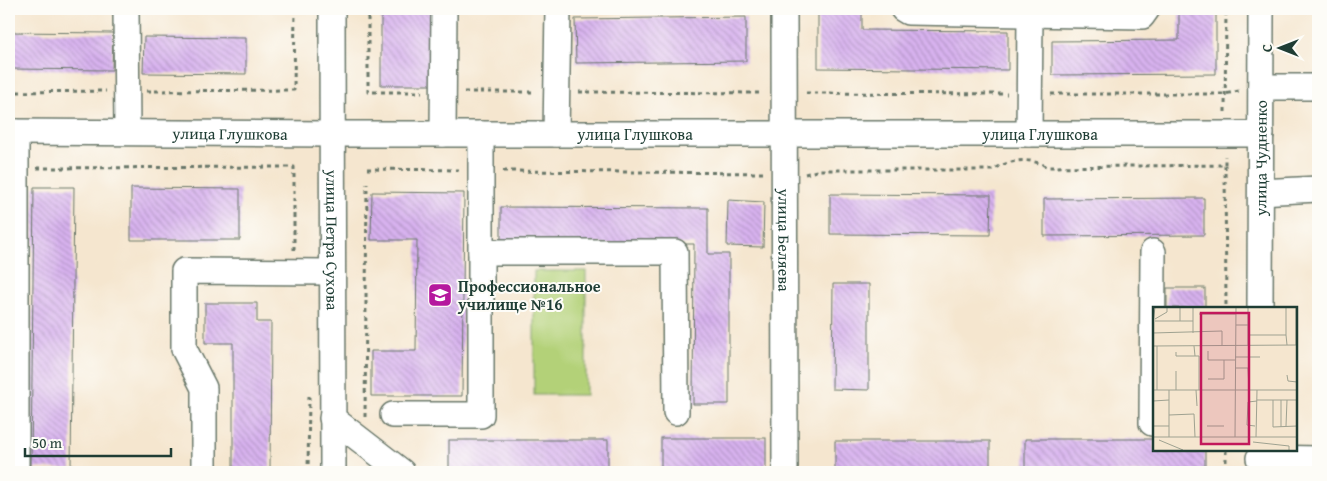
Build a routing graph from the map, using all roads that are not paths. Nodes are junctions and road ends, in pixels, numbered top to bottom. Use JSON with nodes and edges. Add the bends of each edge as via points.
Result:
{"nodes":[{"id":1,"x":126,"y":9,"type":"edge"},
{"id":2,"x":332,"y":9,"type":"edge"},
{"id":3,"x":444,"y":9,"type":"edge"},
{"id":4,"x":558,"y":9,"type":"edge"},
{"id":5,"x":784,"y":9,"type":"edge"},
{"id":6,"x":902,"y":9,"type":"edge"},
{"id":7,"x":1147,"y":9,"type":"edge"},
{"id":8,"x":1261,"y":9,"type":"edge"},
{"id":9,"x":1030,"y":14,"type":"junction"},
{"id":10,"x":1261,"y":87,"type":"junction"},
{"id":11,"x":1318,"y":87,"type":"edge"},
{"id":12,"x":12,"y":132,"type":"edge"},
{"id":13,"x":127,"y":132,"type":"junction"},
{"id":14,"x":332,"y":134,"type":"junction"},
{"id":15,"x":444,"y":134,"type":"junction"},
{"id":16,"x":481,"y":134,"type":"junction"},
{"id":17,"x":556,"y":134,"type":"junction"},
{"id":18,"x":784,"y":134,"type":"junction"},
{"id":19,"x":1029,"y":134,"type":"junction"},
{"id":20,"x":1261,"y":134,"type":"junction"},
{"id":21,"x":1318,"y":189,"type":"edge"},
{"id":22,"x":1261,"y":192,"type":"junction"},
{"id":23,"x":481,"y":252,"type":"junction"},
{"id":24,"x":1153,"y":252,"type":"dead end"},
{"id":25,"x":321,"y":272,"type":"junction"},
{"id":26,"x":1260,"y":307,"type":"edge"},
{"id":27,"x":676,"y":412,"type":"dead end"},
{"id":28,"x":392,"y":416,"type":"dead end"},
{"id":29,"x":332,"y":418,"type":"junction"},
{"id":30,"x":1152,"y":424,"type":"dead end"},
{"id":31,"x":1318,"y":458,"type":"edge"},
{"id":32,"x":1259,"y":460,"type":"edge"},
{"id":33,"x":16,"y":472,"type":"edge"},
{"id":34,"x":204,"y":472,"type":"edge"},
{"id":35,"x":332,"y":472,"type":"edge"},
{"id":36,"x":402,"y":472,"type":"edge"},
{"id":37,"x":785,"y":472,"type":"edge"}],
"edges":[{"from":1,"to":13,"type":"street"},
{"from":2,"to":14,"type":"street","name":"улица Петра Сухова"},
{"from":3,"to":15,"type":"street"},
{"from":4,"to":17,"type":"street"},
{"from":5,"to":18,"type":"street","name":"улица Беляева"},
{"from":6,"to":9,"type":"street","via":[[908,12]]},
{"from":7,"to":9,"type":"street","via":[[1142,16]]},
{"from":8,"to":10,"type":"street","name":"улица Чудненко"},
{"from":9,"to":19,"type":"street"},
{"from":10,"to":11,"type":"street"},
{"from":10,"to":20,"type":"street","name":"улица Чудненко"},
{"from":12,"to":13,"type":"street","name":"улица Глушкова"},
{"from":12,"to":33,"type":"street","via":[[16,168]]},
{"from":13,"to":14,"type":"street","name":"улица Глушкова"},
{"from":14,"to":15,"type":"street","name":"улица Глушкова"},
{"from":14,"to":25,"type":"street","name":"улица Петра Сухова"},
{"from":15,"to":16,"type":"street","name":"улица Глушкова"},
{"from":16,"to":17,"type":"street","name":"улица Глушкова"},
{"from":16,"to":23,"type":"street"},
{"from":17,"to":18,"type":"street","name":"улица Глушкова"},
{"from":18,"to":19,"type":"street","name":"улица Глушкова"},
{"from":18,"to":37,"type":"street","name":"улица Беляева"},
{"from":19,"to":20,"type":"street","name":"улица Глушкова"},
{"from":20,"to":22,"type":"street","name":"улица Чудненко"},
{"from":21,"to":22,"type":"street"},
{"from":22,"to":26,"type":"street","name":"улица Чудненко"},
{"from":23,"to":27,"type":"street","via":[[675,252]]},
{"from":23,"to":28,"type":"street","via":[[481,415]]},
{"from":24,"to":30,"type":"street"},
{"from":25,"to":29,"type":"street","name":"улица Петра Сухова"},
{"from":25,"to":34,"type":"street","via":[[184,271],[184,349],[204,388]]},
{"from":29,"to":35,"type":"street","name":"улица Петра Сухова"},
{"from":29,"to":36,"type":"street"},
{"from":31,"to":32,"type":"street"}]}
